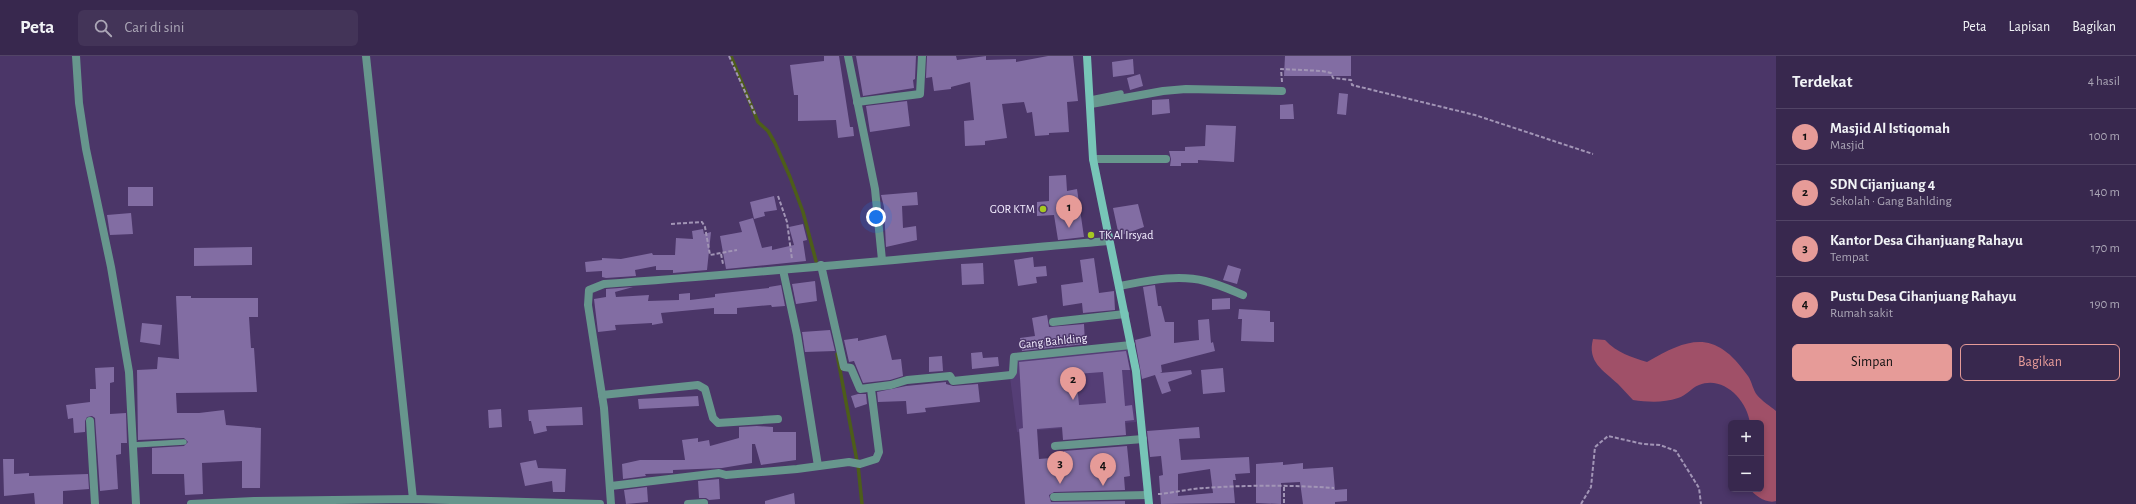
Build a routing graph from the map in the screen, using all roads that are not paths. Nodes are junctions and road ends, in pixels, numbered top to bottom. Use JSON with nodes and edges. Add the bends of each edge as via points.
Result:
{"nodes":[{"id":1,"x":76,"y":56,"type":"edge"},
{"id":2,"x":366,"y":56,"type":"edge"},
{"id":3,"x":848,"y":56,"type":"edge"},
{"id":4,"x":922,"y":56,"type":"edge"},
{"id":5,"x":1087,"y":56,"type":"edge"},
{"id":6,"x":1282,"y":92,"type":"road end"},
{"id":7,"x":1121,"y":93,"type":"dead end"},
{"id":8,"x":1091,"y":101,"type":"junction"},
{"id":9,"x":857,"y":102,"type":"junction"},
{"id":10,"x":1093,"y":159,"type":"junction"},
{"id":11,"x":1166,"y":159,"type":"dead end"},
{"id":12,"x":1109,"y":241,"type":"junction"},
{"id":13,"x":882,"y":260,"type":"junction"},
{"id":14,"x":821,"y":265,"type":"junction"},
{"id":15,"x":783,"y":270,"type":"junction"},
{"id":16,"x":1119,"y":286,"type":"junction"},
{"id":17,"x":1243,"y":295,"type":"dead end"},
{"id":18,"x":1125,"y":314,"type":"junction"},
{"id":19,"x":1053,"y":322,"type":"dead end"},
{"id":20,"x":1131,"y":345,"type":"junction"},
{"id":21,"x":871,"y":389,"type":"junction"},
{"id":22,"x":602,"y":395,"type":"junction"},
{"id":23,"x":778,"y":419,"type":"dead end"},
{"id":24,"x":90,"y":421,"type":"dead end"},
{"id":25,"x":1143,"y":439,"type":"junction"},
{"id":26,"x":184,"y":442,"type":"dead end"},
{"id":27,"x":133,"y":445,"type":"junction"},
{"id":28,"x":1055,"y":446,"type":"dead end"},
{"id":29,"x":818,"y":466,"type":"junction"},
{"id":30,"x":611,"y":486,"type":"junction"},
{"id":31,"x":1148,"y":495,"type":"junction"},
{"id":32,"x":1054,"y":497,"type":"dead end"},
{"id":33,"x":413,"y":499,"type":"junction"},
{"id":34,"x":704,"y":503,"type":"dead end"},
{"id":35,"x":95,"y":504,"type":"edge"},
{"id":36,"x":136,"y":504,"type":"edge"},
{"id":37,"x":191,"y":504,"type":"edge"},
{"id":38,"x":600,"y":504,"type":"edge"},
{"id":39,"x":611,"y":504,"type":"edge"},
{"id":40,"x":688,"y":504,"type":"edge"},
{"id":41,"x":1149,"y":504,"type":"edge"}],
"edges":[{"from":1,"to":27,"type":"street","via":[[79,103],[86,149],[111,267],[129,372]]},
{"from":2,"to":33,"type":"street"},
{"from":3,"to":9,"type":"street"},
{"from":4,"to":9,"type":"street","via":[[920,94]]},
{"from":5,"to":8,"type":"main road"},
{"from":6,"to":8,"type":"street","via":[[1186,89]]},
{"from":7,"to":8,"type":"lane"},
{"from":8,"to":10,"type":"main road"},
{"from":9,"to":13,"type":"street","via":[[875,189]]},
{"from":10,"to":11,"type":"street"},
{"from":10,"to":12,"type":"main road"},
{"from":12,"to":13,"type":"street"},
{"from":12,"to":16,"type":"main road"},
{"from":13,"to":14,"type":"street"},
{"from":14,"to":15,"type":"street"},
{"from":14,"to":21,"type":"street","via":[[844,367],[851,368],[860,389]]},
{"from":15,"to":22,"type":"street","via":[[604,284],[589,290],[588,305]]},
{"from":15,"to":29,"type":"street","via":[[797,334]]},
{"from":16,"to":17,"type":"street","via":[[1188,278],[1207,281]]},
{"from":16,"to":18,"type":"main road"},
{"from":18,"to":19,"type":"street"},
{"from":18,"to":20,"type":"main road"},
{"from":20,"to":21,"type":"street","name":"Gang Bahlding","via":[[1014,357],[1011,374],[952,381],[950,376],[907,380]]},
{"from":20,"to":25,"type":"main road"},
{"from":21,"to":29,"type":"street","via":[[879,452],[876,459],[860,464],[849,462]]},
{"from":22,"to":23,"type":"street","via":[[698,385],[704,389],[713,418],[718,423]]},
{"from":22,"to":30,"type":"street"},
{"from":24,"to":35,"type":"street"},
{"from":25,"to":28,"type":"street"},
{"from":25,"to":31,"type":"main road"},
{"from":26,"to":27,"type":"lane"},
{"from":27,"to":36,"type":"street"},
{"from":29,"to":30,"type":"street","via":[[726,475],[719,473]]},
{"from":30,"to":39,"type":"street"},
{"from":31,"to":32,"type":"street"},
{"from":31,"to":41,"type":"main road"},
{"from":33,"to":37,"type":"street"},
{"from":33,"to":38,"type":"street"},
{"from":34,"to":40,"type":"street"}]}
